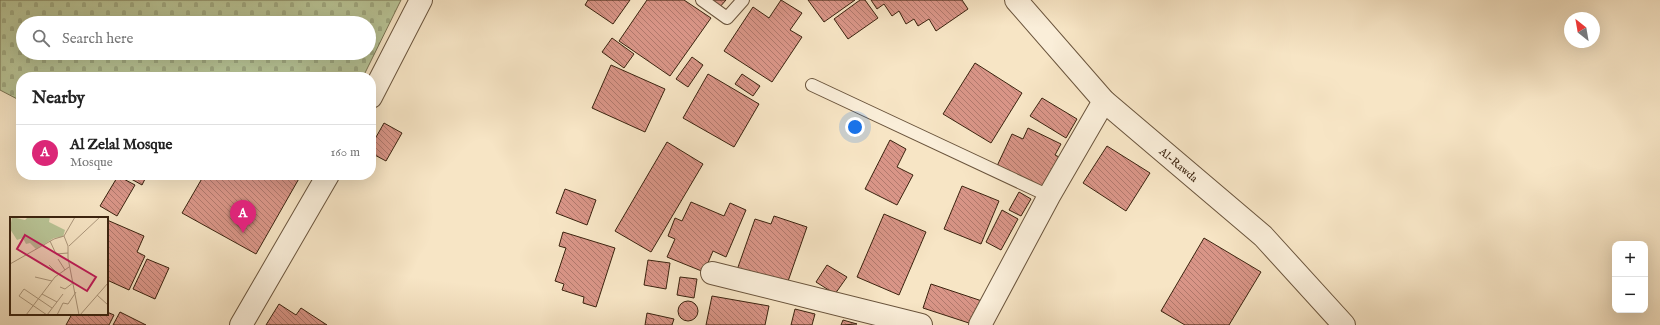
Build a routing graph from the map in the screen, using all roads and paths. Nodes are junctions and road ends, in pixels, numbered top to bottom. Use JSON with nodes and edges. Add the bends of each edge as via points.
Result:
{"nodes":[{"id":1,"x":421,"y":0,"type":"edge"},
{"id":2,"x":702,"y":0,"type":"edge"},
{"id":3,"x":743,"y":0,"type":"edge"},
{"id":4,"x":1016,"y":0,"type":"edge"},
{"id":5,"x":812,"y":85,"type":"dead end"},
{"id":6,"x":376,"y":87,"type":"edge"},
{"id":7,"x":1104,"y":101,"type":"junction"},
{"id":8,"x":325,"y":180,"type":"edge"},
{"id":9,"x":1049,"y":196,"type":"junction"},
{"id":10,"x":712,"y":273,"type":"dead end"},
{"id":11,"x":1338,"y":322,"type":"edge"},
{"id":12,"x":241,"y":325,"type":"edge"},
{"id":13,"x":921,"y":325,"type":"edge"},
{"id":14,"x":980,"y":325,"type":"edge"}],
"edges":[{"from":1,"to":6,"type":"street"},
{"from":2,"to":3,"type":"lane","via":[[727,18]]},
{"from":4,"to":7,"type":"street","name":"Al-Rawda"},
{"from":5,"to":9,"type":"lane"},
{"from":7,"to":9,"type":"street"},
{"from":7,"to":11,"type":"street","name":"Al-Rawda","via":[[1263,236]]},
{"from":8,"to":12,"type":"street"},
{"from":9,"to":14,"type":"street"},
{"from":10,"to":13,"type":"street"}]}
